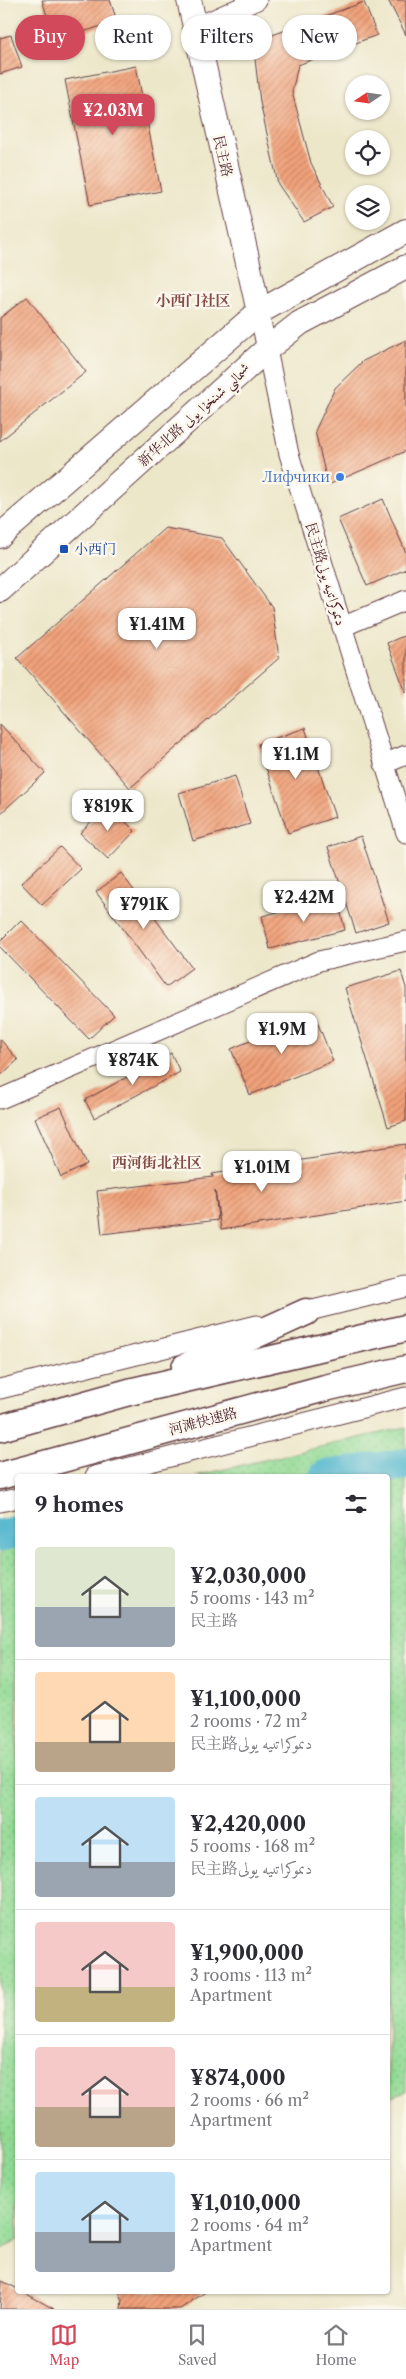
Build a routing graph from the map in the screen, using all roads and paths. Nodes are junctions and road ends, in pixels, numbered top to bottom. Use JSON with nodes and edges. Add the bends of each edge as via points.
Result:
{"nodes":[{"id":1,"x":189,"y":0,"type":"edge"},
{"id":2,"x":256,"y":0,"type":"edge"},
{"id":3,"x":192,"y":15,"type":"edge"},
{"id":4,"x":223,"y":15,"type":"edge"},
{"id":5,"x":201,"y":60,"type":"edge"},
{"id":6,"x":406,"y":231,"type":"edge"},
{"id":7,"x":406,"y":267,"type":"edge"},
{"id":8,"x":258,"y":312,"type":"junction"},
{"id":9,"x":267,"y":349,"type":"junction"},
{"id":10,"x":0,"y":536,"type":"edge"},
{"id":11,"x":0,"y":590,"type":"edge"},
{"id":12,"x":406,"y":600,"type":"edge"},
{"id":13,"x":342,"y":627,"type":"junction"},
{"id":14,"x":406,"y":755,"type":"edge"},
{"id":15,"x":384,"y":764,"type":"junction"},
{"id":16,"x":406,"y":833,"type":"edge"},
{"id":17,"x":406,"y":941,"type":"edge"},
{"id":18,"x":0,"y":1099,"type":"edge"},
{"id":19,"x":406,"y":1287,"type":"edge"},
{"id":20,"x":306,"y":1312,"type":"junction"},
{"id":21,"x":406,"y":1328,"type":"edge"},
{"id":22,"x":406,"y":1369,"type":"edge"},
{"id":23,"x":0,"y":1389,"type":"edge"},
{"id":24,"x":129,"y":1392,"type":"junction"},
{"id":25,"x":406,"y":1397,"type":"edge"},
{"id":26,"x":0,"y":1428,"type":"edge"},
{"id":27,"x":103,"y":1474,"type":"edge"},
{"id":28,"x":0,"y":1476,"type":"edge"},
{"id":29,"x":15,"y":1499,"type":"edge"},
{"id":30,"x":0,"y":1502,"type":"edge"}],
"edges":[{"from":1,"to":3,"type":"main road","name":"民主路"},
{"from":2,"to":4,"type":"street"},
{"from":5,"to":8,"type":"main road","name":"民主路"},
{"from":6,"to":8,"type":"main road"},
{"from":7,"to":9,"type":"main road","name":"新华北路 شىمالىي شىنخۇا يولى","via":[[300,323]]},
{"from":8,"to":9,"type":"street","name":"民主路دىموكراتىيە يولى"},
{"from":8,"to":10,"type":"main road"},
{"from":9,"to":11,"type":"main road","name":"新华北路 شىمالىي شىنخۇا يولى"},
{"from":9,"to":13,"type":"street","name":"民主路دىموكراتىيە يولى","via":[[289,454]]},
{"from":12,"to":13,"type":"street"},
{"from":13,"to":15,"type":"street","name":"民主路دىموكراتىيە يولى"},
{"from":14,"to":15,"type":"street"},
{"from":15,"to":16,"type":"street","name":"民主路دىموكراتىيە يولى"},
{"from":17,"to":18,"type":"street","via":[[319,961]]},
{"from":19,"to":20,"type":"street"},
{"from":20,"to":23,"type":"street"},
{"from":20,"to":24,"type":"highway"},
{"from":21,"to":24,"type":"highway"},
{"from":22,"to":28,"type":"highway","name":"河滩快速路","via":[[315,1390]]},
{"from":24,"to":26,"type":"highway"},
{"from":25,"to":27,"type":"street"},
{"from":29,"to":30,"type":"street"}]}
